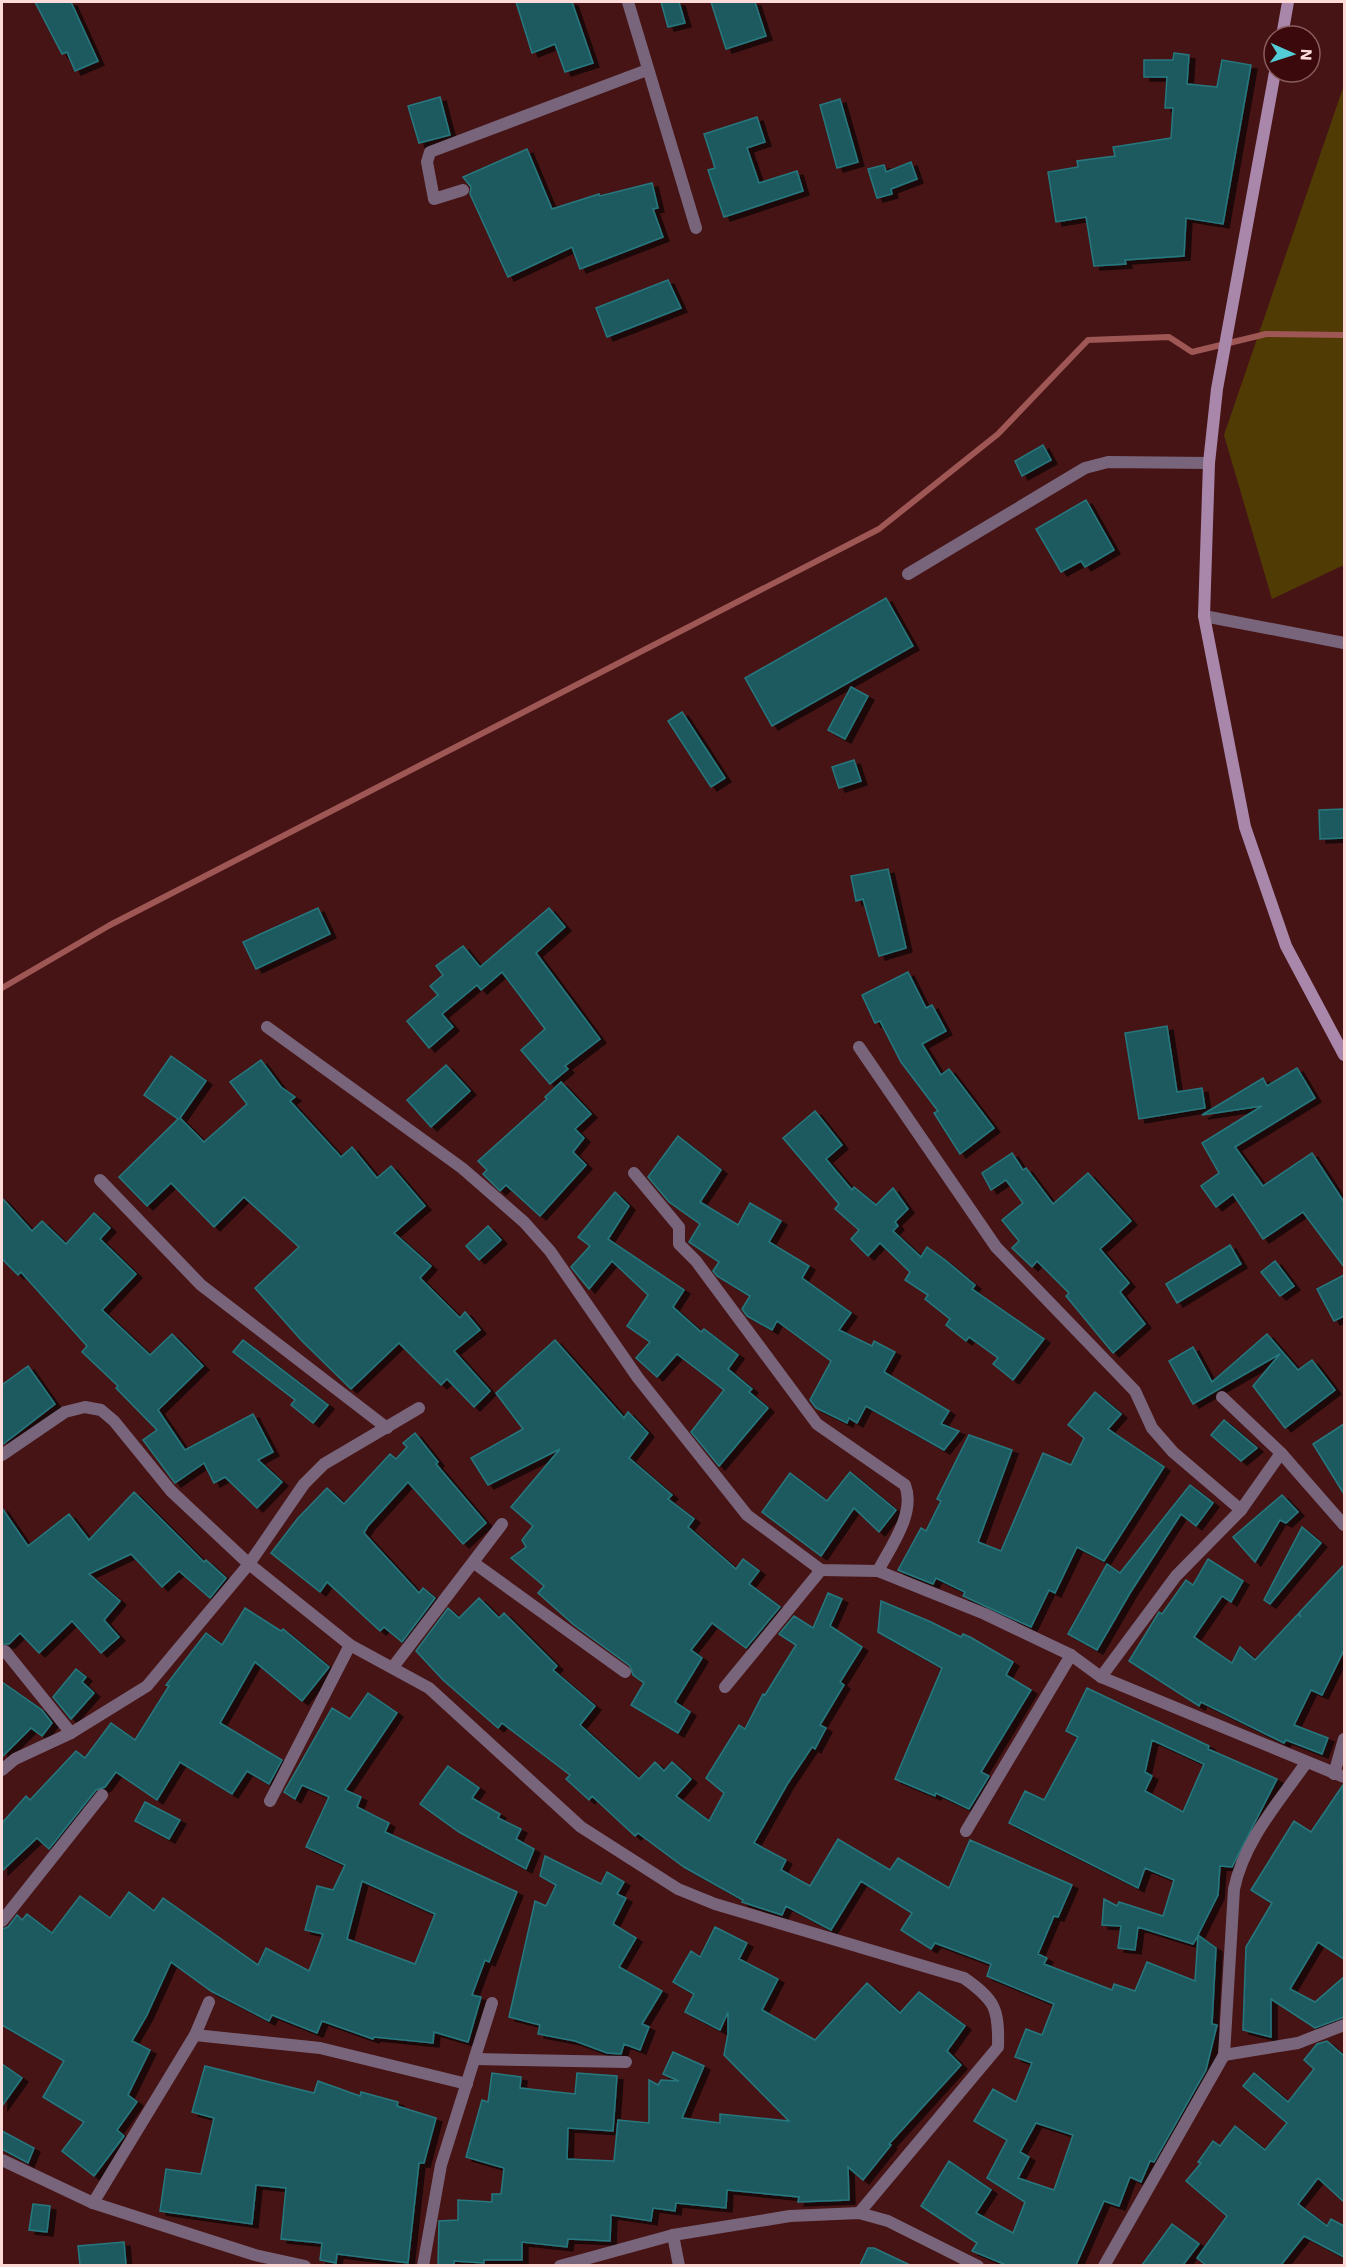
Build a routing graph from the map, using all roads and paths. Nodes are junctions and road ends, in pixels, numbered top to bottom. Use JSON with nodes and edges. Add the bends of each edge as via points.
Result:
{"nodes":[{"id":1,"x":628,"y":2,"type":"edge"},
{"id":2,"x":1288,"y":2,"type":"edge"},
{"id":3,"x":1284,"y":24,"type":"edge"},
{"id":4,"x":647,"y":70,"type":"junction"},
{"id":5,"x":1273,"y":84,"type":"edge"},
{"id":6,"x":463,"y":190,"type":"dead end"},
{"id":7,"x":696,"y":228,"type":"dead end"},
{"id":8,"x":1209,"y":463,"type":"junction"},
{"id":9,"x":908,"y":574,"type":"dead end"},
{"id":10,"x":1204,"y":616,"type":"junction"},
{"id":11,"x":1344,"y":643,"type":"edge"},
{"id":12,"x":267,"y":1027,"type":"dead end"},
{"id":13,"x":859,"y":1047,"type":"dead end"},
{"id":14,"x":1344,"y":1055,"type":"edge"},
{"id":15,"x":634,"y":1173,"type":"dead end"},
{"id":16,"x":100,"y":1180,"type":"dead end"},
{"id":17,"x":1222,"y":1397,"type":"dead end"},
{"id":18,"x":419,"y":1408,"type":"dead end"},
{"id":19,"x":387,"y":1428,"type":"junction"},
{"id":20,"x":1281,"y":1453,"type":"junction"},
{"id":21,"x":2,"y":1455,"type":"edge"},
{"id":22,"x":1240,"y":1510,"type":"junction"},
{"id":23,"x":502,"y":1524,"type":"dead end"},
{"id":24,"x":1344,"y":1525,"type":"edge"},
{"id":25,"x":474,"y":1563,"type":"junction"},
{"id":26,"x":249,"y":1564,"type":"junction"},
{"id":27,"x":820,"y":1570,"type":"junction"},
{"id":28,"x":878,"y":1571,"type":"junction"},
{"id":29,"x":350,"y":1645,"type":"junction"},
{"id":30,"x":4,"y":1651,"type":"dead end"},
{"id":31,"x":1071,"y":1655,"type":"junction"},
{"id":32,"x":393,"y":1667,"type":"junction"},
{"id":33,"x":625,"y":1672,"type":"dead end"},
{"id":34,"x":1101,"y":1677,"type":"junction"},
{"id":35,"x":725,"y":1687,"type":"dead end"},
{"id":36,"x":71,"y":1732,"type":"junction"},
{"id":37,"x":1344,"y":1739,"type":"edge"},
{"id":38,"x":1306,"y":1763,"type":"junction"},
{"id":39,"x":2,"y":1770,"type":"edge"},
{"id":40,"x":1339,"y":1776,"type":"edge"},
{"id":41,"x":102,"y":1795,"type":"dead end"},
{"id":42,"x":270,"y":1802,"type":"dead end"},
{"id":43,"x":966,"y":1831,"type":"dead end"},
{"id":44,"x":2,"y":1921,"type":"edge"},
{"id":45,"x":209,"y":2002,"type":"dead end"},
{"id":46,"x":492,"y":2003,"type":"dead end"},
{"id":47,"x":1344,"y":2025,"type":"edge"},
{"id":48,"x":195,"y":2035,"type":"junction"},
{"id":49,"x":1224,"y":2055,"type":"junction"},
{"id":50,"x":475,"y":2059,"type":"junction"},
{"id":51,"x":626,"y":2062,"type":"dead end"},
{"id":52,"x":467,"y":2084,"type":"junction"},
{"id":53,"x":2,"y":2160,"type":"edge"},
{"id":54,"x":93,"y":2203,"type":"junction"},
{"id":55,"x":859,"y":2213,"type":"junction"},
{"id":56,"x":673,"y":2235,"type":"junction"},
{"id":57,"x":305,"y":2265,"type":"edge"},
{"id":58,"x":423,"y":2265,"type":"edge"},
{"id":59,"x":560,"y":2265,"type":"edge"},
{"id":60,"x":679,"y":2265,"type":"edge"},
{"id":61,"x":978,"y":2265,"type":"edge"},
{"id":62,"x":1104,"y":2265,"type":"edge"}],
"edges":[{"from":1,"to":4,"type":"street"},
{"from":2,"to":3,"type":"main road"},
{"from":4,"to":6,"type":"street","via":[[430,152],[427,162],[434,199]]},
{"from":4,"to":7,"type":"street"},
{"from":5,"to":8,"type":"main road","via":[[1217,389]]},
{"from":8,"to":9,"type":"street","via":[[1108,462],[1085,468]]},
{"from":8,"to":10,"type":"main road"},
{"from":10,"to":11,"type":"street"},
{"from":10,"to":14,"type":"main road","via":[[1245,827],[1286,946]]},
{"from":12,"to":27,"type":"street","via":[[462,1168],[524,1221],[550,1251],[638,1378],[747,1515]]},
{"from":13,"to":22,"type":"street","via":[[996,1247],[1135,1391],[1152,1428],[1173,1452]]},
{"from":15,"to":28,"type":"street","via":[[679,1227],[679,1244],[696,1261],[817,1424],[905,1485],[910,1497],[907,1512]]},
{"from":16,"to":19,"type":"street","via":[[201,1285]]},
{"from":17,"to":20,"type":"street"},
{"from":18,"to":19,"type":"street"},
{"from":19,"to":26,"type":"street","via":[[324,1464],[304,1485]]},
{"from":20,"to":22,"type":"street"},
{"from":20,"to":24,"type":"street"},
{"from":21,"to":26,"type":"street","via":[[65,1412],[85,1407],[101,1410],[171,1491]]},
{"from":22,"to":34,"type":"street","via":[[1176,1576]]},
{"from":23,"to":25,"type":"street"},
{"from":25,"to":32,"type":"street"},
{"from":25,"to":33,"type":"street"},
{"from":26,"to":29,"type":"street"},
{"from":26,"to":36,"type":"street","via":[[147,1686]]},
{"from":27,"to":28,"type":"street"},
{"from":27,"to":35,"type":"street"},
{"from":28,"to":31,"type":"street","via":[[985,1614]]},
{"from":29,"to":32,"type":"street"},
{"from":29,"to":42,"type":"street"},
{"from":30,"to":36,"type":"street"},
{"from":31,"to":34,"type":"street"},
{"from":31,"to":43,"type":"street"},
{"from":32,"to":55,"type":"street","via":[[429,1688],[581,1827],[678,1889],[715,1904],[964,1978],[988,1996],[999,2021],[998,2047]]},
{"from":34,"to":38,"type":"street"},
{"from":36,"to":39,"type":"street"},
{"from":37,"to":40,"type":"street"},
{"from":38,"to":40,"type":"street"},
{"from":38,"to":49,"type":"street","via":[[1246,1848],[1238,1869]]},
{"from":41,"to":44,"type":"street"},
{"from":45,"to":48,"type":"street"},
{"from":46,"to":50,"type":"street"},
{"from":47,"to":49,"type":"street","via":[[1298,2043]]},
{"from":48,"to":52,"type":"street","via":[[320,2048]]},
{"from":48,"to":54,"type":"street"},
{"from":49,"to":62,"type":"street"},
{"from":50,"to":51,"type":"street"},
{"from":50,"to":52,"type":"street"},
{"from":52,"to":58,"type":"street","via":[[441,2165]]},
{"from":53,"to":54,"type":"street"},
{"from":54,"to":57,"type":"street","via":[[255,2255]]},
{"from":55,"to":56,"type":"street","via":[[790,2216]]},
{"from":55,"to":61,"type":"street","via":[[888,2221]]},
{"from":56,"to":59,"type":"street"},
{"from":56,"to":60,"type":"street"}]}
